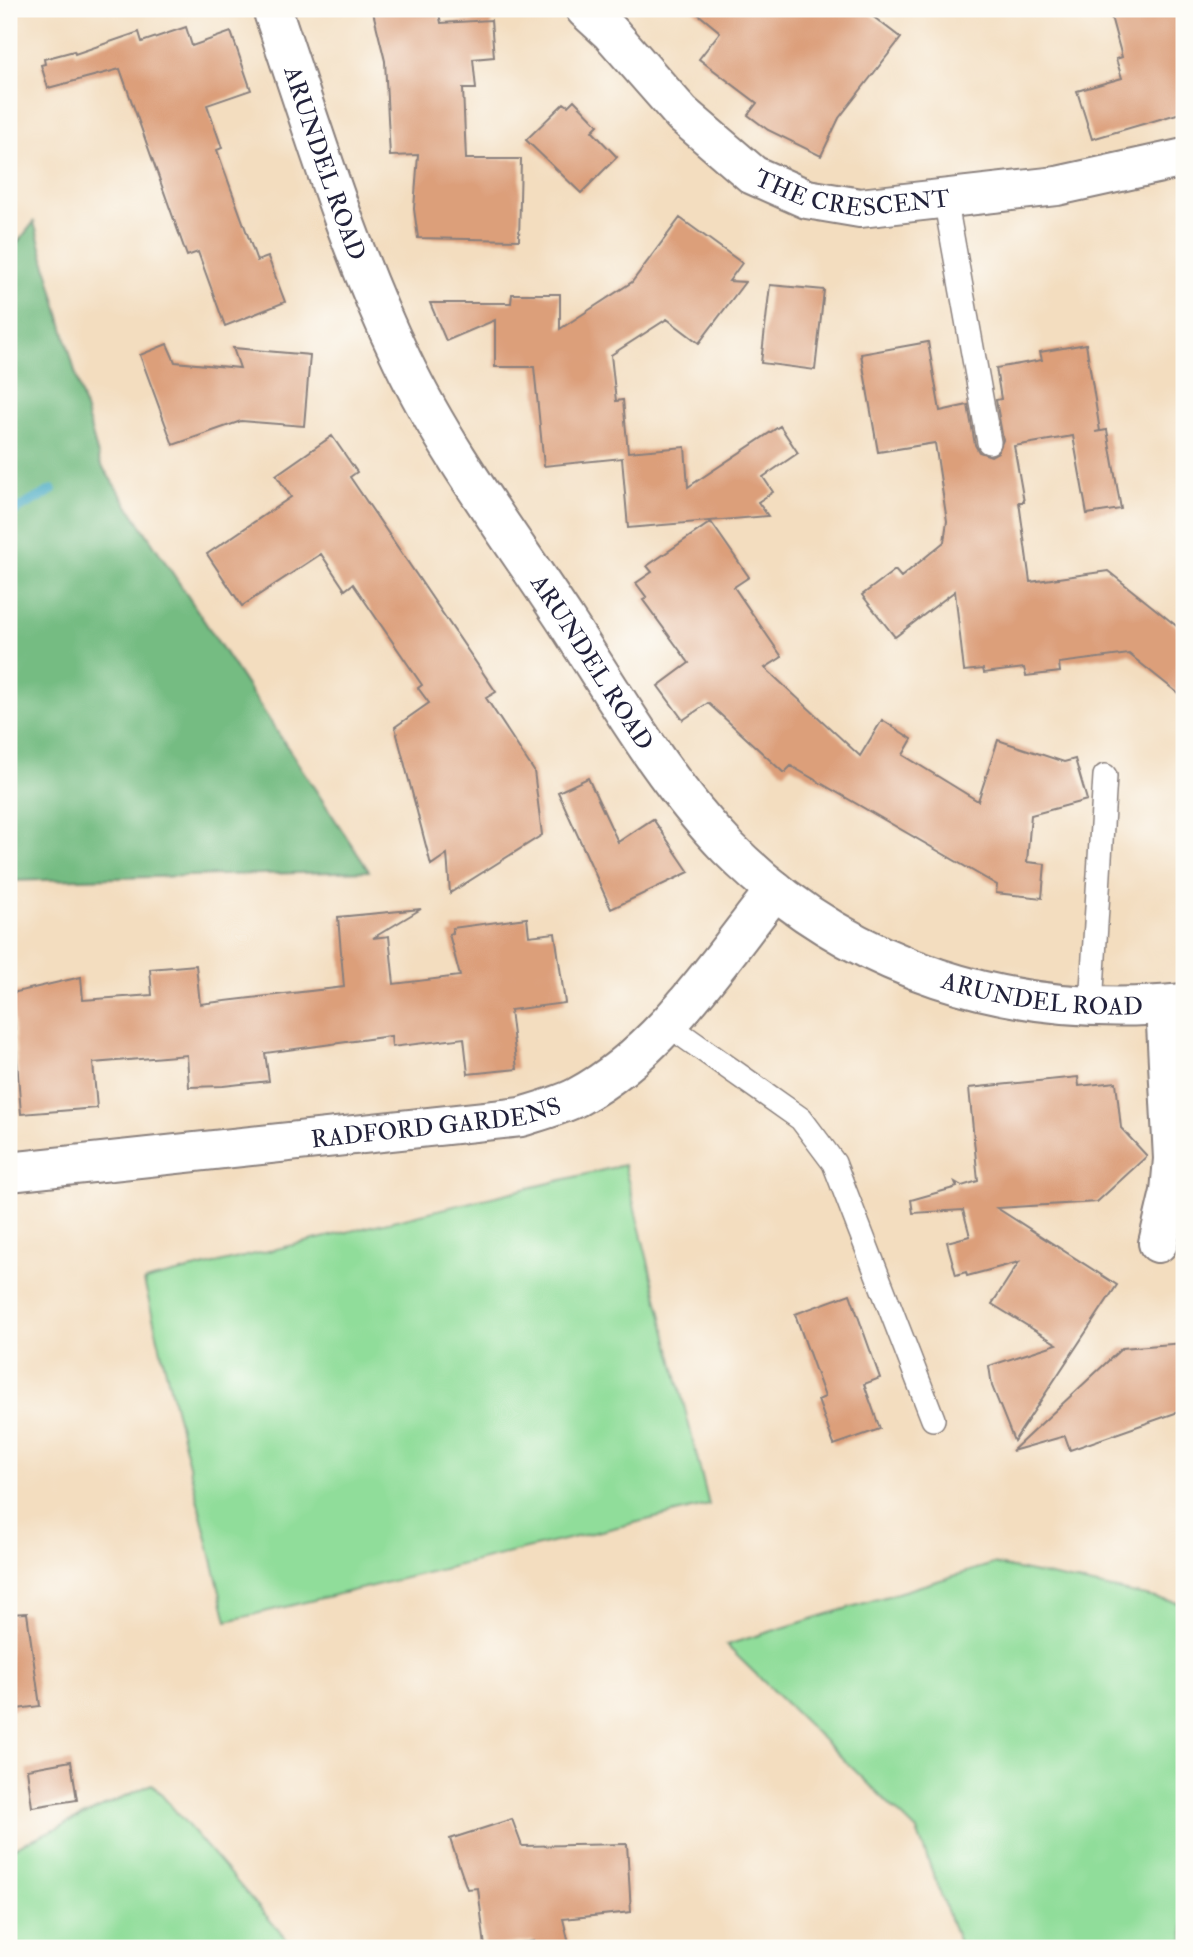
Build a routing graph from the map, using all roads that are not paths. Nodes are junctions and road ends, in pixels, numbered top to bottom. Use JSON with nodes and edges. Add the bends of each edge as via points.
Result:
{"nodes":[{"id":1,"x":272,"y":9,"type":"edge"},
{"id":2,"x":585,"y":9,"type":"edge"},
{"id":3,"x":1184,"y":158,"type":"edge"},
{"id":4,"x":944,"y":198,"type":"junction"},
{"id":5,"x":989,"y":442,"type":"dead end"},
{"id":6,"x":1105,"y":775,"type":"dead end"},
{"id":7,"x":775,"y":890,"type":"junction"},
{"id":8,"x":1175,"y":1004,"type":"edge"},
{"id":9,"x":1091,"y":1006,"type":"junction"},
{"id":10,"x":668,"y":1025,"type":"junction"},
{"id":11,"x":9,"y":1172,"type":"edge"},
{"id":12,"x":1158,"y":1243,"type":"dead end"},
{"id":13,"x":933,"y":1419,"type":"dead end"}],
"edges":[{"from":1,"to":7,"type":"street","name":"ARUNDEL ROAD","via":[[362,268],[402,361],[457,456],[674,783],[727,846]]},
{"from":2,"to":4,"type":"street","name":"THE CRESCENT","via":[[682,114],[752,175],[807,199],[860,208]]},
{"from":3,"to":4,"type":"street","name":"THE CRESCENT","via":[[1057,186]]},
{"from":4,"to":5,"type":"lane"},
{"from":6,"to":9,"type":"lane"},
{"from":7,"to":9,"type":"street","name":"ARUNDEL ROAD","via":[[867,950],[925,976],[998,994],[1070,1007]]},
{"from":7,"to":10,"type":"street","name":"RADFORD GARDENS"},
{"from":8,"to":9,"type":"street","name":"ARUNDEL ROAD"},
{"from":8,"to":12,"type":"street","via":[[1170,1192]]},
{"from":10,"to":11,"type":"street","name":"RADFORD GARDENS","via":[[578,1097],[521,1117]]},
{"from":10,"to":13,"type":"lane","via":[[801,1119],[834,1163]]}]}
